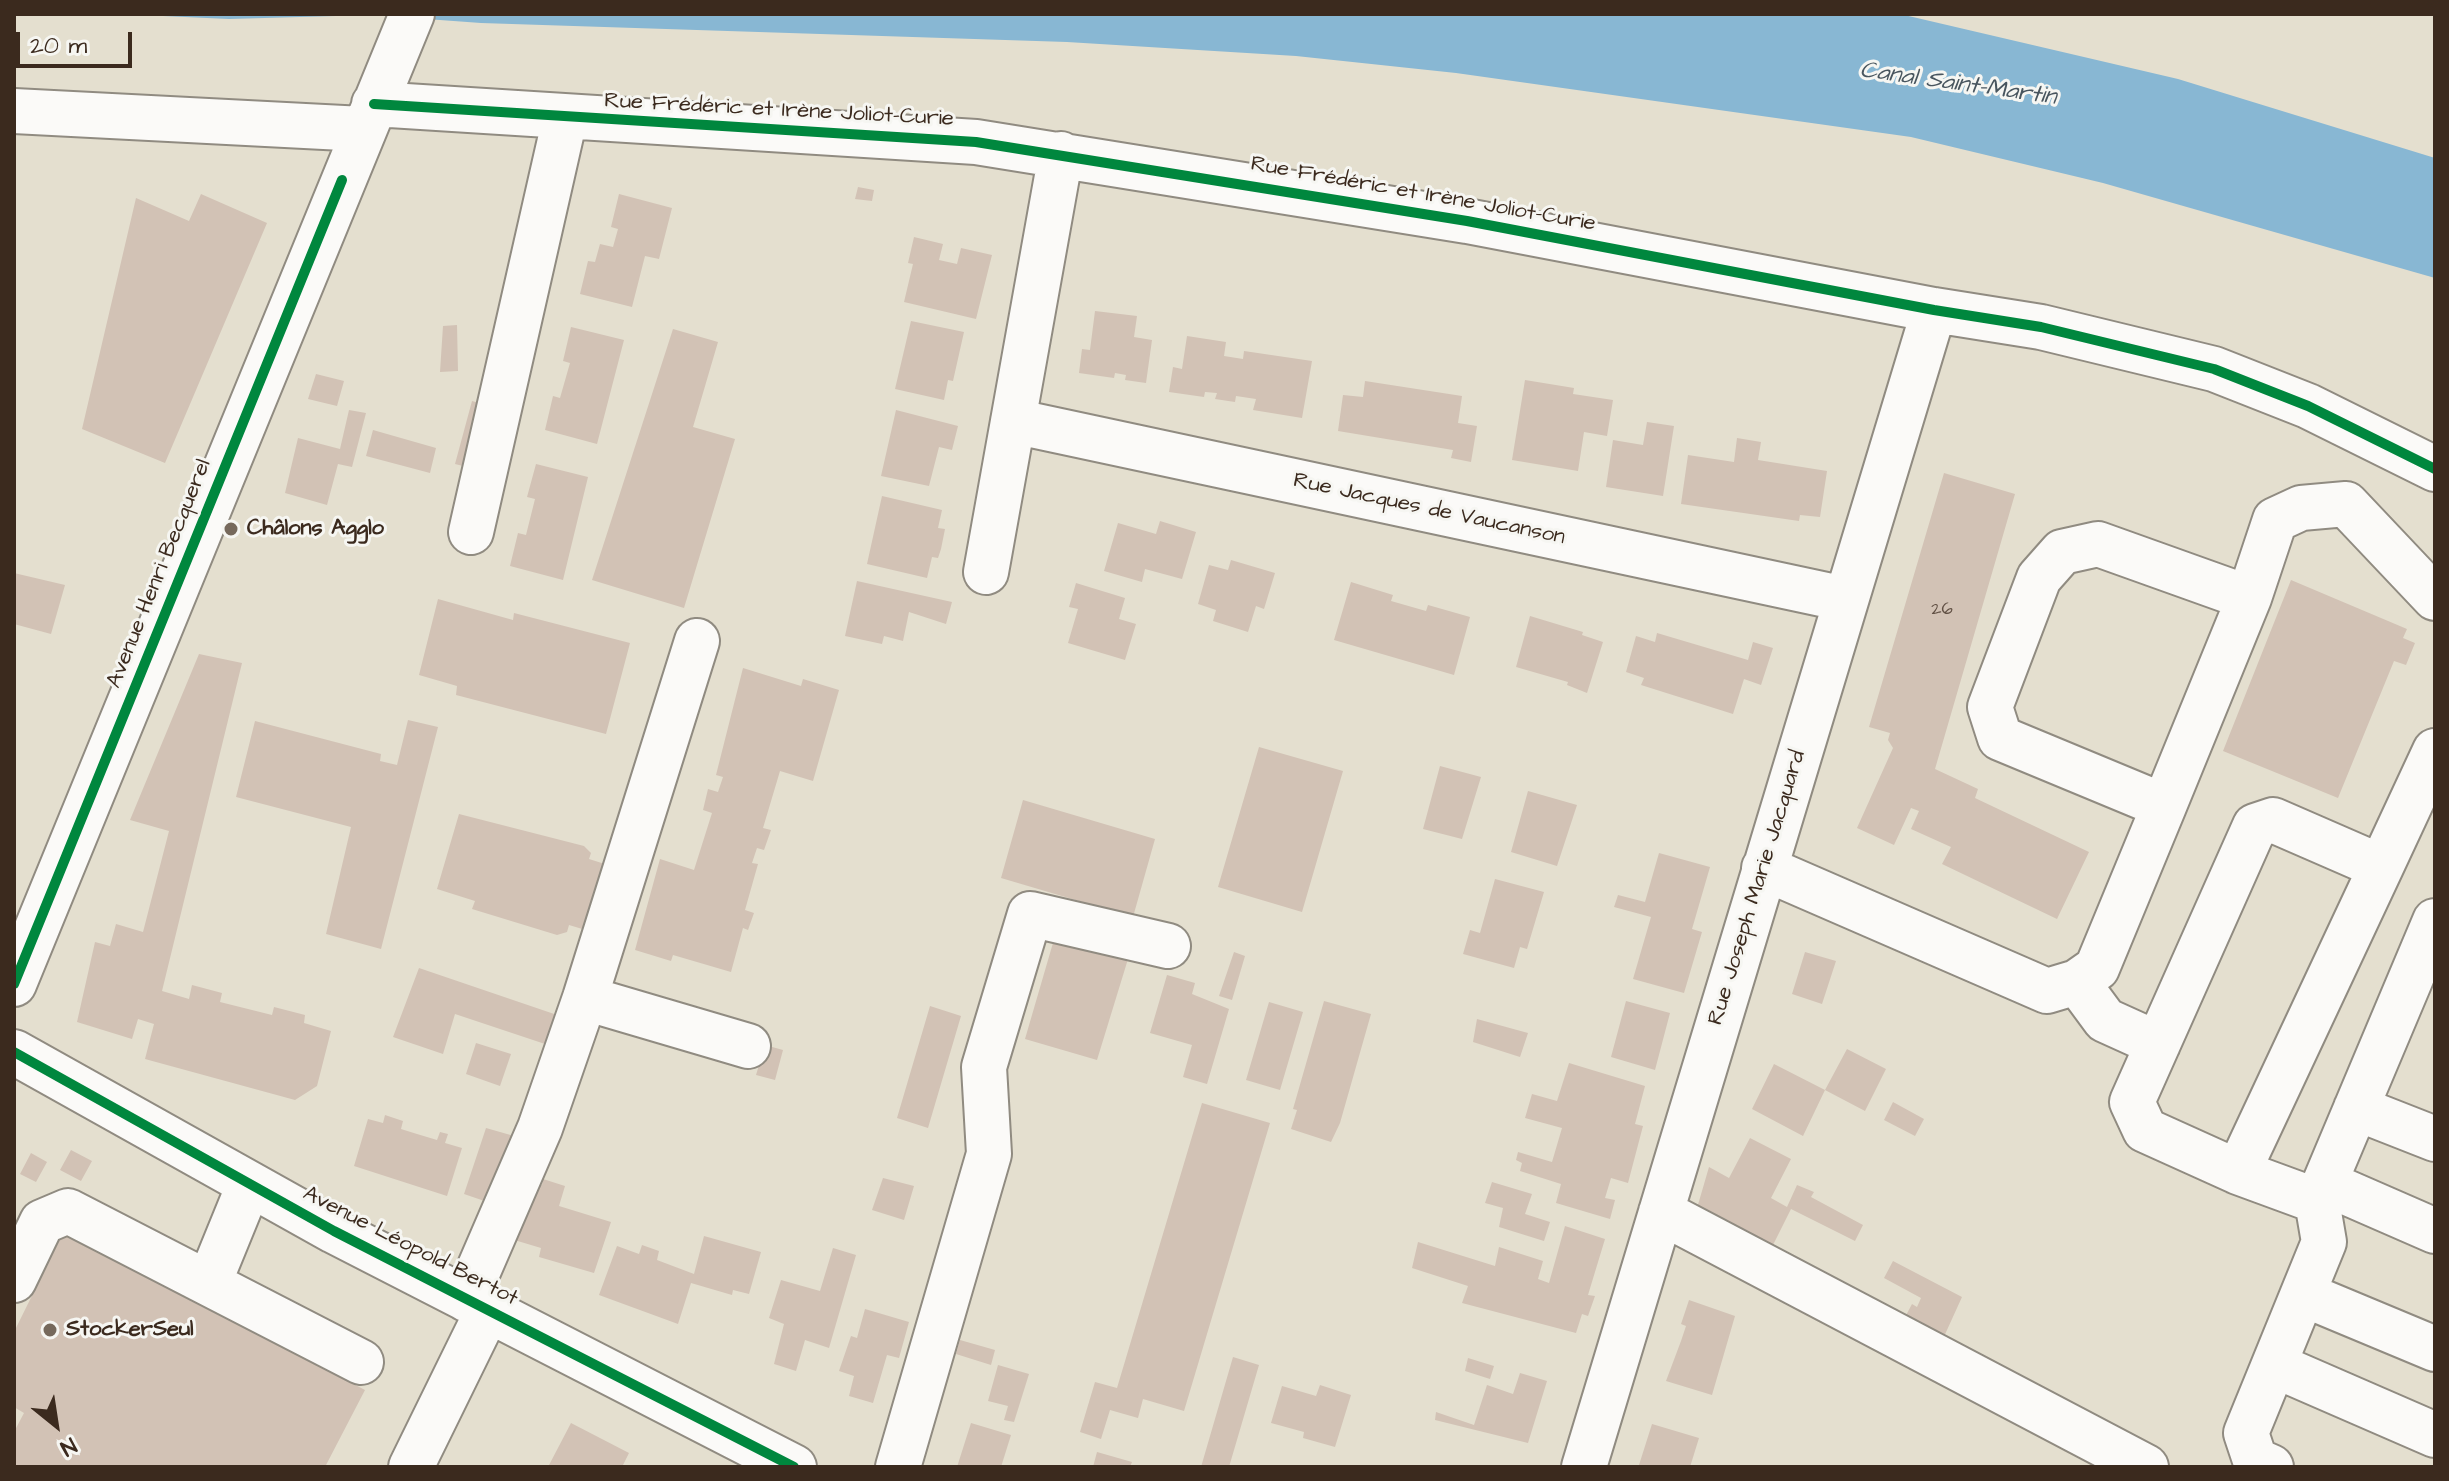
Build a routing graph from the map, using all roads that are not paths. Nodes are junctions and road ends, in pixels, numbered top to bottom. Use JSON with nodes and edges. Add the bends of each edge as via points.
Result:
{"nodes":[{"id":1,"x":412,"y":14,"type":"edge"},
{"id":2,"x":375,"y":101,"type":"junction"},
{"id":3,"x":14,"y":111,"type":"edge"},
{"id":4,"x":565,"y":118,"type":"junction"},
{"id":5,"x":1061,"y":154,"type":"junction"},
{"id":6,"x":1934,"y":310,"type":"junction"},
{"id":7,"x":1013,"y":421,"type":"junction"},
{"id":8,"x":2435,"y":469,"type":"edge"},
{"id":9,"x":471,"y":532,"type":"dead end"},
{"id":10,"x":986,"y":572,"type":"dead end"},
{"id":11,"x":2249,"y":598,"type":"junction"},
{"id":12,"x":2435,"y":598,"type":"edge"},
{"id":13,"x":1845,"y":599,"type":"junction"},
{"id":14,"x":697,"y":641,"type":"dead end"},
{"id":15,"x":2434,"y":759,"type":"edge"},
{"id":16,"x":2164,"y":806,"type":"junction"},
{"id":17,"x":2381,"y":867,"type":"junction"},
{"id":18,"x":1764,"y":868,"type":"junction"},
{"id":19,"x":2435,"y":921,"type":"edge"},
{"id":20,"x":1168,"y":946,"type":"dead end"},
{"id":21,"x":2077,"y":982,"type":"junction"},
{"id":22,"x":14,"y":984,"type":"edge"},
{"id":23,"x":585,"y":998,"type":"junction"},
{"id":24,"x":2158,"y":1044,"type":"junction"},
{"id":25,"x":748,"y":1046,"type":"dead end"},
{"id":26,"x":14,"y":1052,"type":"edge"},
{"id":27,"x":2356,"y":1108,"type":"junction"},
{"id":28,"x":2435,"y":1139,"type":"edge"},
{"id":29,"x":2238,"y":1172,"type":"junction"},
{"id":30,"x":249,"y":1185,"type":"junction"},
{"id":31,"x":2321,"y":1192,"type":"junction"},
{"id":32,"x":1661,"y":1212,"type":"junction"},
{"id":33,"x":2435,"y":1231,"type":"edge"},
{"id":34,"x":14,"y":1280,"type":"edge"},
{"id":35,"x":209,"y":1283,"type":"junction"},
{"id":36,"x":2303,"y":1294,"type":"junction"},
{"id":37,"x":477,"y":1304,"type":"junction"},
{"id":38,"x":2435,"y":1349,"type":"edge"},
{"id":39,"x":361,"y":1362,"type":"dead end"},
{"id":40,"x":2274,"y":1365,"type":"junction"},
{"id":41,"x":2435,"y":1435,"type":"edge"},
{"id":42,"x":411,"y":1467,"type":"edge"},
{"id":43,"x":794,"y":1467,"type":"edge"},
{"id":44,"x":898,"y":1467,"type":"edge"},
{"id":45,"x":1584,"y":1467,"type":"edge"},
{"id":46,"x":2146,"y":1467,"type":"edge"},
{"id":47,"x":2271,"y":1467,"type":"edge"}],
"edges":[{"from":1,"to":2,"type":"street","name":"Avenue Henri Becquerel"},
{"from":2,"to":3,"type":"street","name":"Rue Frédéric et Irène Joliot-Curie","via":[[217,122]]},
{"from":2,"to":4,"type":"street","name":"Rue Frédéric et Irène Joliot-Curie"},
{"from":2,"to":22,"type":"street","name":"Avenue Henri Becquerel"},
{"from":4,"to":5,"type":"street","name":"Rue Frédéric et Irène Joliot-Curie","via":[[976,142]]},
{"from":4,"to":9,"type":"street"},
{"from":5,"to":6,"type":"street","name":"Rue Frédéric et Irène Joliot-Curie","via":[[1467,221]]},
{"from":5,"to":7,"type":"street"},
{"from":6,"to":8,"type":"street","name":"Rue Frédéric et Irène Joliot-Curie","via":[[2041,327],[2214,369],[2308,406]]},
{"from":6,"to":13,"type":"street","name":"Rue Joseph Marie Jacquard"},
{"from":7,"to":10,"type":"street"},
{"from":7,"to":13,"type":"street","name":"Rue Jacques de Vaucanson"},
{"from":11,"to":12,"type":"street","via":[[2275,520],[2301,508],[2346,504]]},
{"from":11,"to":16,"type":"street"},
{"from":11,"to":16,"type":"street","via":[[2098,544],[2062,552],[2039,578],[1990,707],[2000,738]]},
{"from":13,"to":18,"type":"street","name":"Rue Joseph Marie Jacquard"},
{"from":14,"to":23,"type":"street"},
{"from":15,"to":17,"type":"street"},
{"from":16,"to":21,"type":"street","via":[[2097,968]]},
{"from":17,"to":24,"type":"street","via":[[2273,820],[2255,826]]},
{"from":17,"to":29,"type":"street"},
{"from":18,"to":21,"type":"street","via":[[2047,991]]},
{"from":18,"to":32,"type":"street","name":"Rue Joseph Marie Jacquard"},
{"from":19,"to":27,"type":"street"},
{"from":20,"to":44,"type":"street","via":[[1030,914],[984,1067],[989,1154]]},
{"from":21,"to":24,"type":"street","via":[[2105,1020]]},
{"from":23,"to":25,"type":"street"},
{"from":23,"to":37,"type":"street"},
{"from":24,"to":29,"type":"street","via":[[2132,1102],[2145,1130]]},
{"from":26,"to":30,"type":"street","name":"Avenue Léopold Bertot"},
{"from":27,"to":28,"type":"street"},
{"from":27,"to":31,"type":"street"},
{"from":29,"to":31,"type":"street"},
{"from":30,"to":35,"type":"street"},
{"from":30,"to":37,"type":"street","name":"Avenue Léopold Bertot"},
{"from":31,"to":33,"type":"street"},
{"from":31,"to":36,"type":"street","via":[[2324,1242]]},
{"from":32,"to":45,"type":"street","name":"Rue Joseph Marie Jacquard"},
{"from":32,"to":46,"type":"street"},
{"from":34,"to":35,"type":"street","via":[[42,1222],[68,1211]]},
{"from":35,"to":39,"type":"street"},
{"from":36,"to":38,"type":"street"},
{"from":36,"to":40,"type":"street"},
{"from":37,"to":42,"type":"street"},
{"from":37,"to":43,"type":"street","name":"Avenue Léopold Bertot"},
{"from":40,"to":41,"type":"street"},
{"from":40,"to":47,"type":"street","via":[[2246,1433],[2255,1460]]}]}
